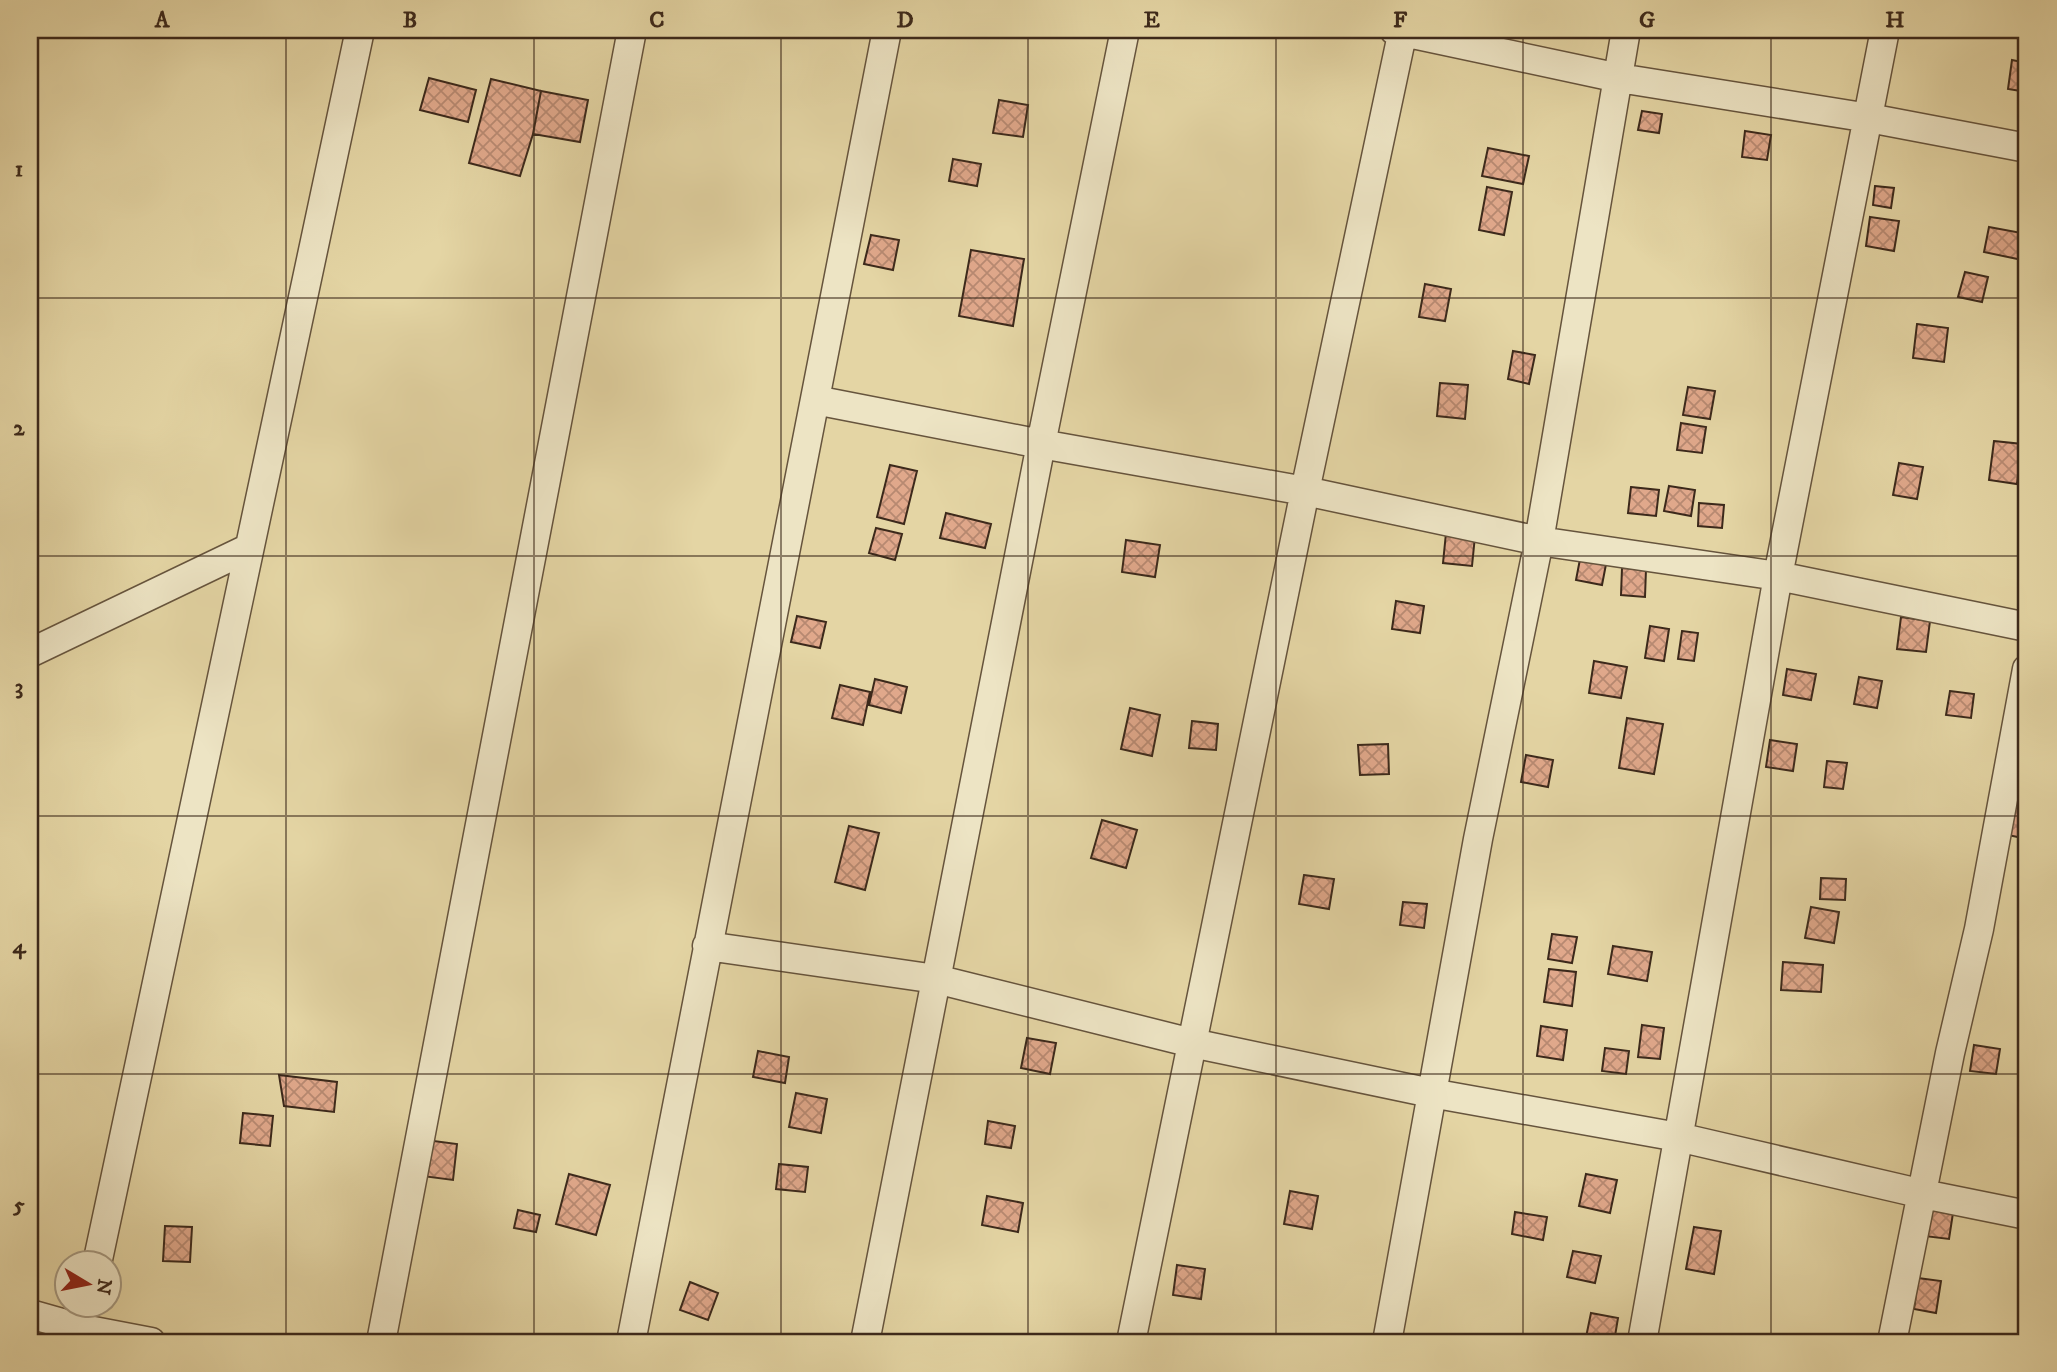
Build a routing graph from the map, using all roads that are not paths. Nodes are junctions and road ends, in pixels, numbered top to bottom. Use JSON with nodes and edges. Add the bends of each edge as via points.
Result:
{"nodes":[{"id":1,"x":360,"y":30,"type":"edge"},
{"id":2,"x":632,"y":30,"type":"edge"},
{"id":3,"x":887,"y":30,"type":"edge"},
{"id":4,"x":1125,"y":30,"type":"edge"},
{"id":5,"x":1400,"y":30,"type":"edge"},
{"id":6,"x":1626,"y":30,"type":"edge"},
{"id":7,"x":1885,"y":30,"type":"edge"},
{"id":8,"x":1619,"y":78,"type":"junction"},
{"id":9,"x":1869,"y":118,"type":"junction"},
{"id":10,"x":2027,"y":148,"type":"edge"},
{"id":11,"x":816,"y":400,"type":"junction"},
{"id":12,"x":1041,"y":444,"type":"junction"},
{"id":13,"x":1305,"y":491,"type":"junction"},
{"id":14,"x":1539,"y":541,"type":"junction"},
{"id":15,"x":249,"y":548,"type":"junction"},
{"id":16,"x":1778,"y":576,"type":"junction"},
{"id":17,"x":2027,"y":627,"type":"edge"},
{"id":18,"x":30,"y":653,"type":"edge"},
{"id":19,"x":2027,"y":669,"type":"edge"},
{"id":20,"x":707,"y":946,"type":"junction"},
{"id":21,"x":936,"y":979,"type":"junction"},
{"id":22,"x":1192,"y":1043,"type":"junction"},
{"id":23,"x":1431,"y":1093,"type":"junction"},
{"id":24,"x":1678,"y":1137,"type":"junction"},
{"id":25,"x":1923,"y":1194,"type":"junction"},
{"id":26,"x":2027,"y":1215,"type":"edge"},
{"id":27,"x":100,"y":1250,"type":"edge"},
{"id":28,"x":30,"y":1314,"type":"edge"},
{"id":29,"x":83,"y":1325,"type":"edge"},
{"id":30,"x":151,"y":1342,"type":"edge"},
{"id":31,"x":381,"y":1342,"type":"edge"},
{"id":32,"x":631,"y":1342,"type":"edge"},
{"id":33,"x":865,"y":1342,"type":"edge"},
{"id":34,"x":1131,"y":1342,"type":"edge"},
{"id":35,"x":1387,"y":1342,"type":"edge"},
{"id":36,"x":1642,"y":1342,"type":"edge"},
{"id":37,"x":1892,"y":1342,"type":"edge"}],
"edges":[{"from":1,"to":15,"type":"street"},
{"from":2,"to":31,"type":"street"},
{"from":3,"to":11,"type":"street"},
{"from":4,"to":12,"type":"street"},
{"from":5,"to":8,"type":"street"},
{"from":5,"to":13,"type":"street"},
{"from":6,"to":8,"type":"street"},
{"from":7,"to":9,"type":"street"},
{"from":8,"to":9,"type":"street"},
{"from":8,"to":14,"type":"street"},
{"from":9,"to":10,"type":"street"},
{"from":9,"to":16,"type":"street"},
{"from":11,"to":12,"type":"street"},
{"from":11,"to":20,"type":"street"},
{"from":12,"to":13,"type":"street"},
{"from":12,"to":21,"type":"street"},
{"from":13,"to":14,"type":"street"},
{"from":13,"to":22,"type":"street"},
{"from":14,"to":16,"type":"street"},
{"from":14,"to":23,"type":"street"},
{"from":15,"to":18,"type":"street"},
{"from":15,"to":27,"type":"street"},
{"from":16,"to":17,"type":"street"},
{"from":16,"to":24,"type":"street"},
{"from":19,"to":25,"type":"street"},
{"from":20,"to":21,"type":"street"},
{"from":20,"to":32,"type":"street"},
{"from":21,"to":22,"type":"street"},
{"from":21,"to":33,"type":"street"},
{"from":22,"to":23,"type":"street"},
{"from":22,"to":34,"type":"street"},
{"from":23,"to":24,"type":"street"},
{"from":23,"to":35,"type":"street"},
{"from":24,"to":25,"type":"street"},
{"from":24,"to":36,"type":"street"},
{"from":25,"to":26,"type":"street"},
{"from":25,"to":37,"type":"street"},
{"from":28,"to":29,"type":"street"},
{"from":29,"to":30,"type":"street"}]}
